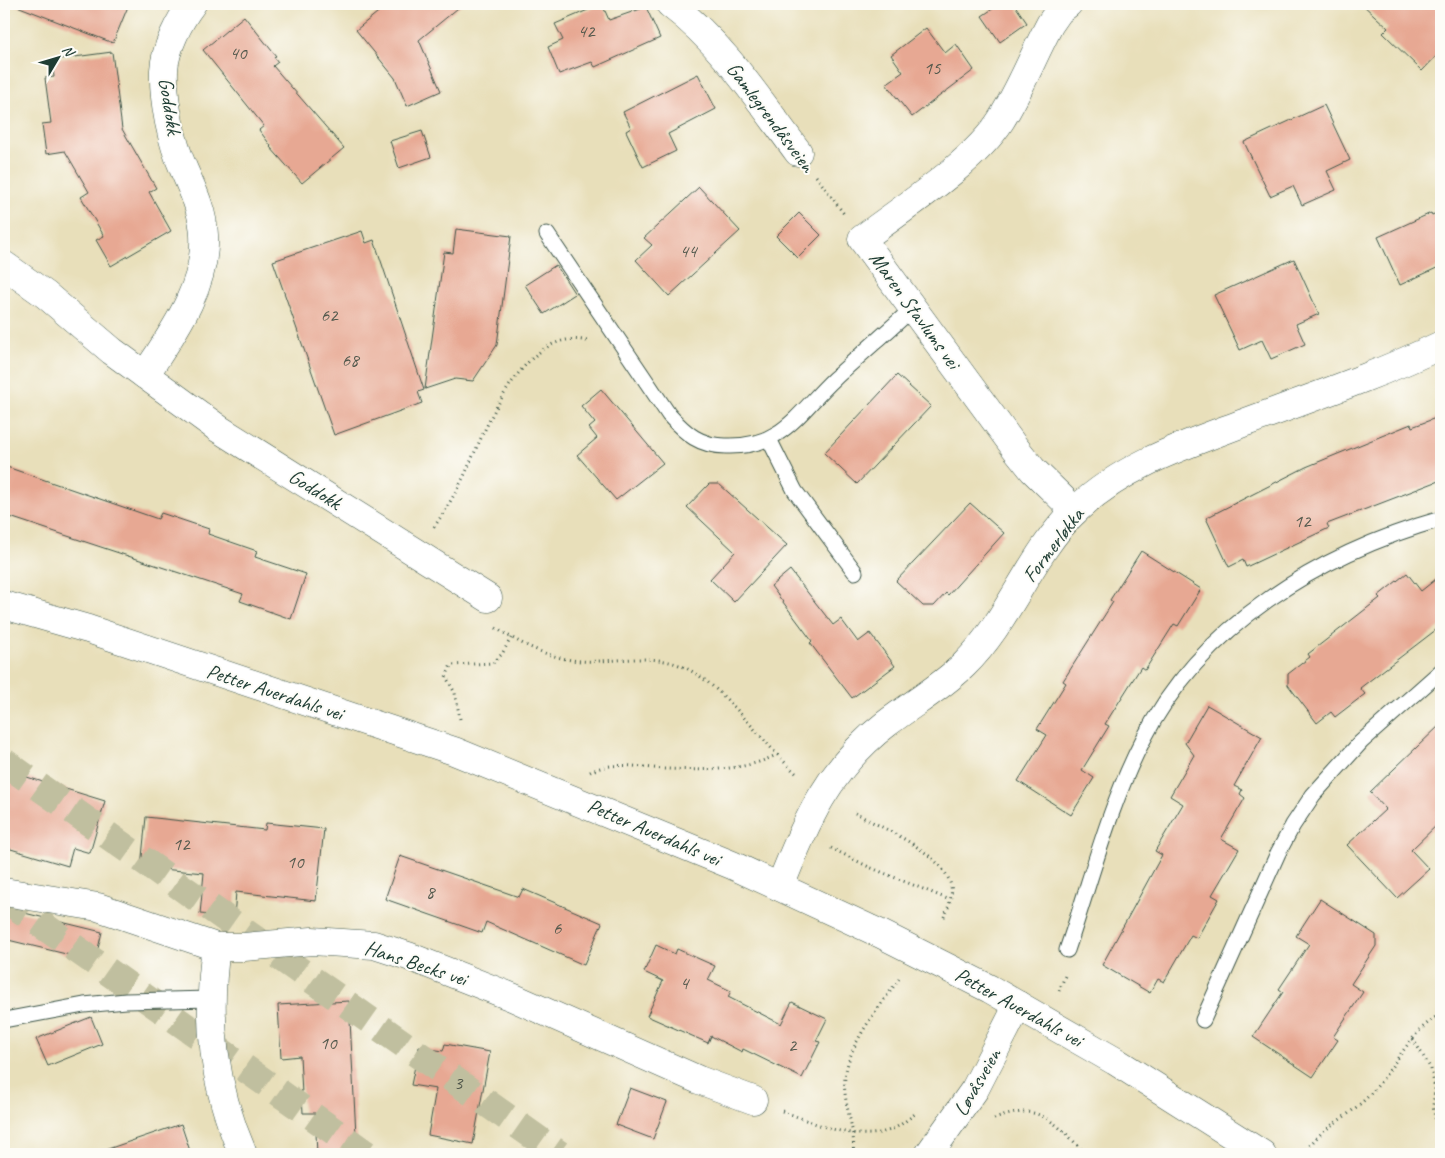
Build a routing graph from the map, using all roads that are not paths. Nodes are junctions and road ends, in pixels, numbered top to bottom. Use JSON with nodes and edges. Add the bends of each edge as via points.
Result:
{"nodes":[{"id":1,"x":192,"y":4,"type":"edge"},
{"id":2,"x":670,"y":4,"type":"edge"},
{"id":3,"x":1068,"y":4,"type":"edge"},
{"id":4,"x":798,"y":152,"type":"road end"},
{"id":5,"x":547,"y":234,"type":"dead end"},
{"id":6,"x":4,"y":265,"type":"edge"},
{"id":7,"x":913,"y":308,"type":"junction"},
{"id":8,"x":1441,"y":344,"type":"edge"},
{"id":9,"x":144,"y":375,"type":"junction"},
{"id":10,"x":770,"y":439,"type":"junction"},
{"id":11,"x":1075,"y":511,"type":"junction"},
{"id":12,"x":1441,"y":518,"type":"edge"},
{"id":13,"x":854,"y":572,"type":"dead end"},
{"id":14,"x":4,"y":605,"type":"edge"},
{"id":15,"x":489,"y":611,"type":"road end"},
{"id":16,"x":1441,"y":671,"type":"edge"},
{"id":17,"x":780,"y":887,"type":"junction"},
{"id":18,"x":4,"y":892,"type":"edge"},
{"id":19,"x":216,"y":947,"type":"junction"},
{"id":20,"x":1067,"y":950,"type":"dead end"},
{"id":21,"x":210,"y":999,"type":"junction"},
{"id":22,"x":1018,"y":1005,"type":"junction"},
{"id":23,"x":4,"y":1020,"type":"edge"},
{"id":24,"x":1203,"y":1020,"type":"dead end"},
{"id":25,"x":753,"y":1100,"type":"road end"},
{"id":26,"x":243,"y":1154,"type":"edge"},
{"id":27,"x":929,"y":1154,"type":"edge"},
{"id":28,"x":1262,"y":1154,"type":"edge"}],
"edges":[{"from":1,"to":9,"type":"street","name":"Goddokk","via":[[171,44],[164,68],[171,129],[183,169],[197,198],[203,260],[192,296]]},
{"from":2,"to":4,"type":"street","name":"Gamlegrendåsveien","via":[[685,15],[736,68]]},
{"from":3,"to":7,"type":"street","name":"Maren Stavlums vei","via":[[1050,24],[1008,108],[984,141],[959,165],[862,239]]},
{"from":5,"to":10,"type":"lane","via":[[669,415],[690,437],[715,446],[737,447],[755,446]]},
{"from":6,"to":9,"type":"street","name":"Goddokk"},
{"from":7,"to":10,"type":"lane","via":[[794,421]]},
{"from":7,"to":11,"type":"street","name":"Maren Stavlums vei","via":[[1013,445],[1038,476]]},
{"from":8,"to":11,"type":"street","name":"Formerløkka","via":[[1306,400],[1151,458],[1105,485]]},
{"from":9,"to":15,"type":"street","name":"Goddokk","via":[[219,429],[418,552]]},
{"from":10,"to":13,"type":"lane","via":[[795,491]]},
{"from":11,"to":17,"type":"street","name":"Formerløkka","via":[[1039,557],[982,646],[952,677],[885,725],[845,762],[813,809]]},
{"from":12,"to":20,"type":"lane","via":[[1340,557],[1275,594],[1222,638],[1181,680],[1143,738],[1127,773]]},
{"from":14,"to":17,"type":"street","name":"Petter Auerdahls vei","via":[[88,629],[454,751]]},
{"from":16,"to":24,"type":"lane","via":[[1361,742],[1313,795],[1278,853]]},
{"from":17,"to":22,"type":"street","name":"Petter Auerdahls vei","via":[[881,934]]},
{"from":18,"to":19,"type":"street","name":"Hans Becks vei","via":[[98,908]]},
{"from":19,"to":21,"type":"street"},
{"from":19,"to":25,"type":"street","name":"Hans Becks vei","via":[[312,941],[374,945],[512,997],[699,1080]]},
{"from":21,"to":23,"type":"lane","via":[[84,1005]]},
{"from":21,"to":26,"type":"street","via":[[217,1069]]},
{"from":22,"to":27,"type":"street","name":"Løvåsveien","via":[[961,1113]]},
{"from":22,"to":28,"type":"street","name":"Petter Auerdahls vei","via":[[1115,1061]]}]}
